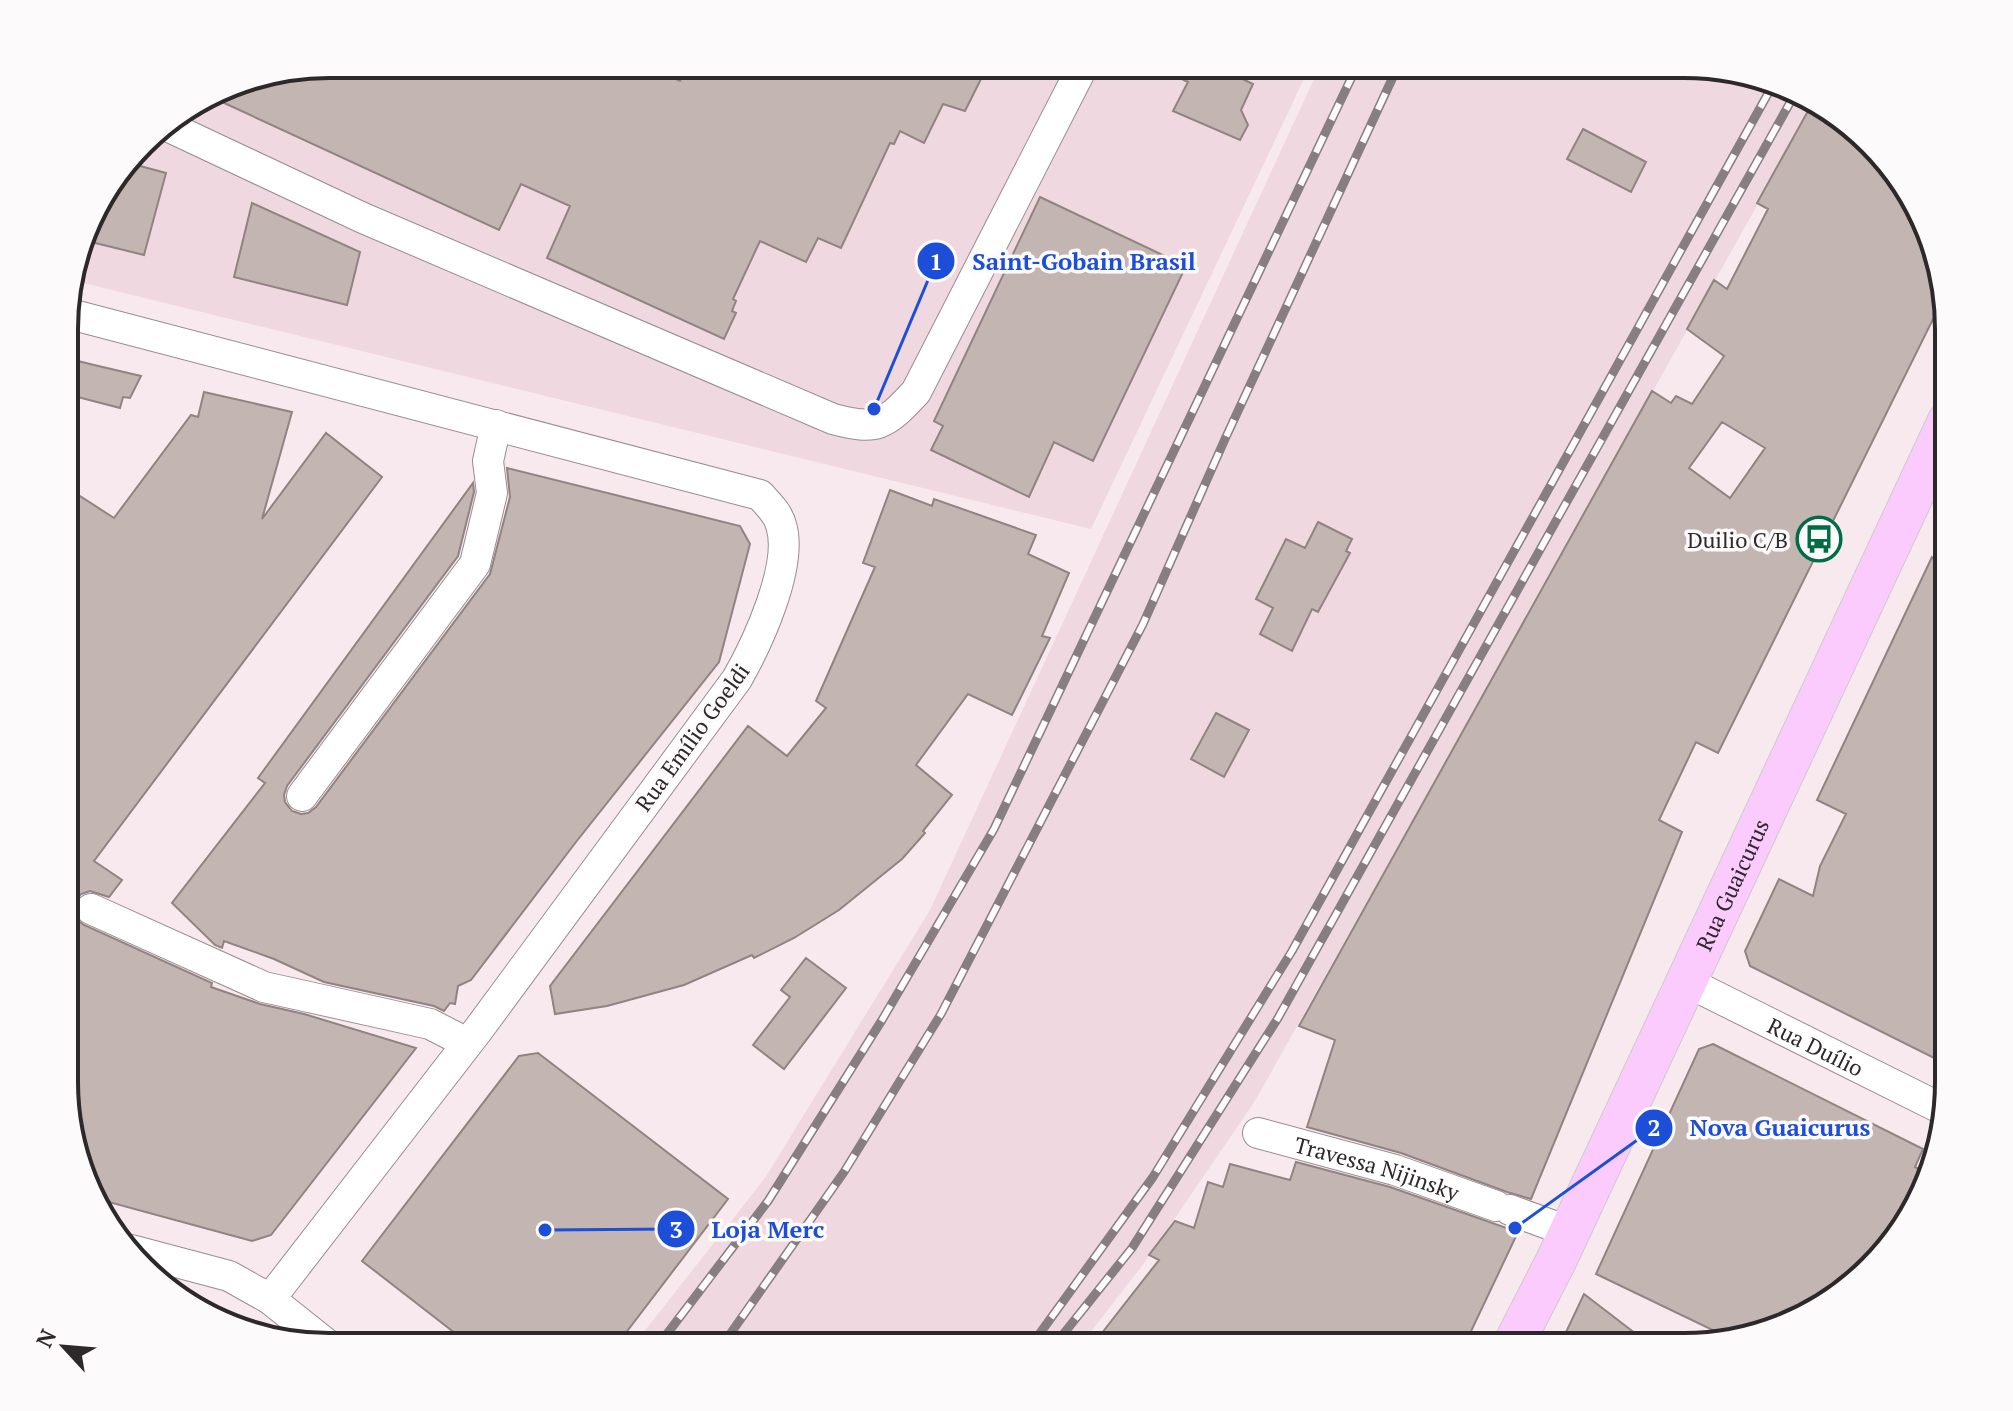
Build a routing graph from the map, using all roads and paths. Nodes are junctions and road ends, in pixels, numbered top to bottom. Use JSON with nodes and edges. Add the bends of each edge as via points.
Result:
{"nodes":[{"id":1,"x":1076,"y":79,"type":"edge"},
{"id":2,"x":177,"y":130,"type":"edge"},
{"id":3,"x":79,"y":316,"type":"edge"},
{"id":4,"x":496,"y":425,"type":"junction"},
{"id":5,"x":1934,"y":451,"type":"edge"},
{"id":6,"x":302,"y":796,"type":"dead end"},
{"id":7,"x":91,"y":909,"type":"dead end"},
{"id":8,"x":1687,"y":982,"type":"junction"},
{"id":9,"x":467,"y":1043,"type":"junction"},
{"id":10,"x":1933,"y":1105,"type":"edge"},
{"id":11,"x":1258,"y":1133,"type":"dead end"},
{"id":12,"x":1570,"y":1232,"type":"junction"},
{"id":13,"x":148,"y":1254,"type":"edge"},
{"id":14,"x":270,"y":1299,"type":"junction"},
{"id":15,"x":311,"y":1332,"type":"edge"},
{"id":16,"x":1519,"y":1333,"type":"edge"}],
"edges":[{"from":1,"to":2,"type":"street","via":[[916,392],[886,421],[863,427],[833,419],[378,224]]},
{"from":3,"to":4,"type":"street","name":"Rua Emílio Goeldi"},
{"from":4,"to":6,"type":"street","via":[[488,461],[492,493],[475,564]]},
{"from":4,"to":9,"type":"street","name":"Rua Emílio Goeldi","via":[[760,495],[782,526],[784,554],[768,615],[737,679]]},
{"from":5,"to":8,"type":"main road","name":"Rua Guaicurus"},
{"from":7,"to":9,"type":"street","via":[[264,987],[430,1024]]},
{"from":8,"to":10,"type":"street","name":"Rua Duílio"},
{"from":8,"to":12,"type":"main road","name":"Rua Guaicurus"},
{"from":9,"to":14,"type":"street","name":"Rua Emílio Goeldi"},
{"from":11,"to":12,"type":"street","name":"Travessa Nijinsky","via":[[1395,1170]]},
{"from":12,"to":16,"type":"main road","name":"Rua Guaicurus"},
{"from":13,"to":14,"type":"street","via":[[229,1276]]},
{"from":14,"to":15,"type":"street"}]}
